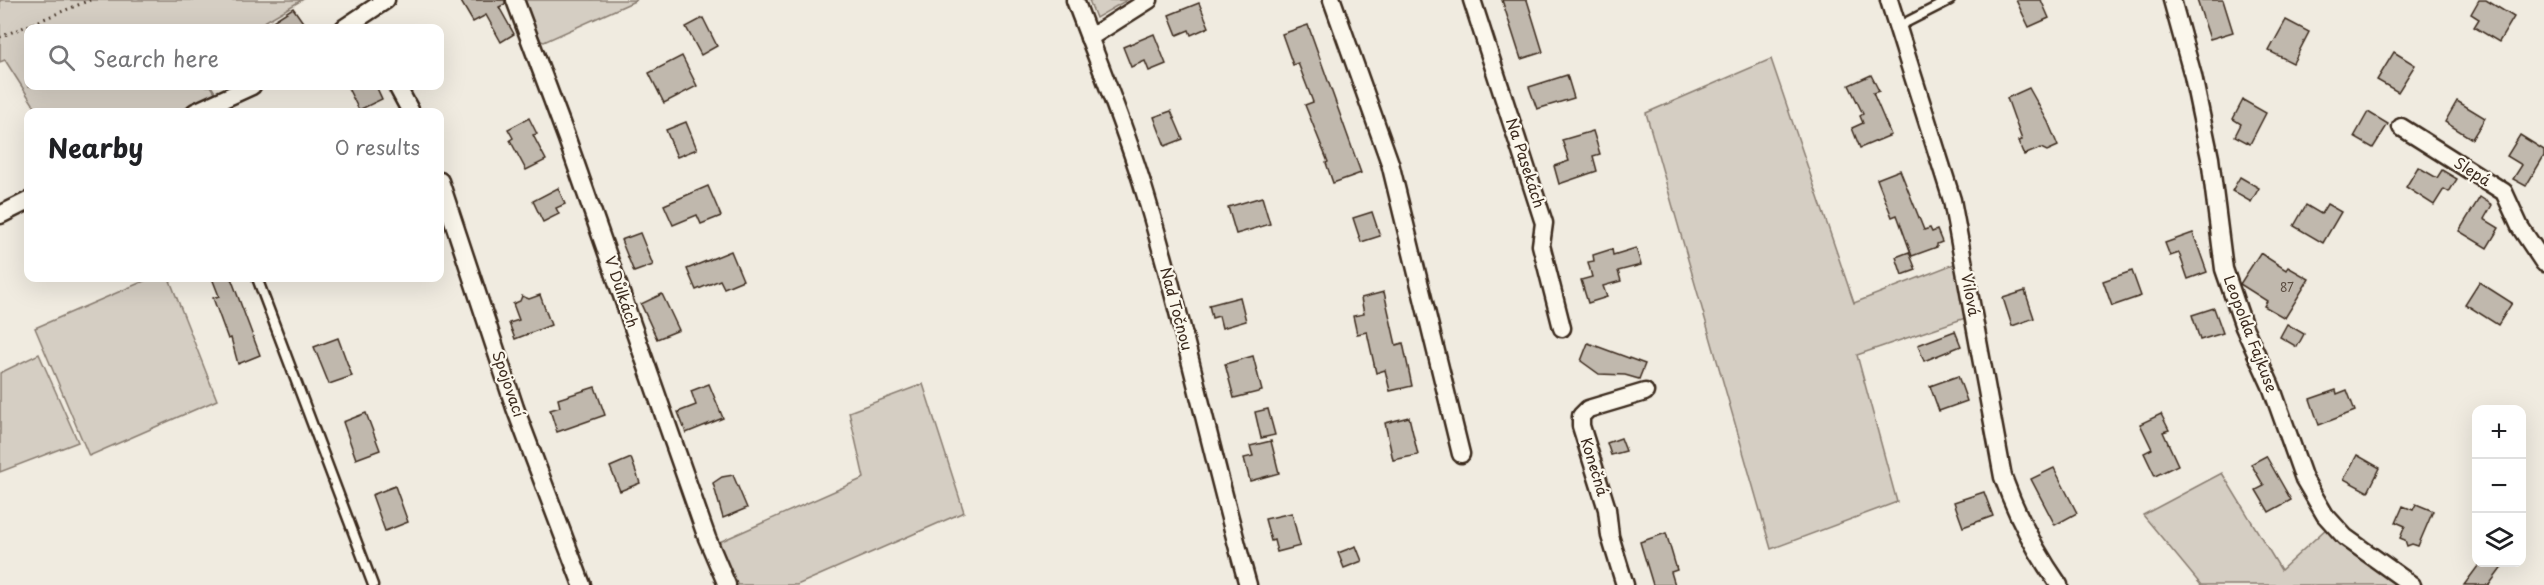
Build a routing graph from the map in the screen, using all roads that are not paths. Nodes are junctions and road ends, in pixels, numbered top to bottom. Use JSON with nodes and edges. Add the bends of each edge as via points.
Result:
{"nodes":[{"id":1,"x":386,"y":0,"type":"edge"},
{"id":2,"x":515,"y":0,"type":"edge"},
{"id":3,"x":1075,"y":0,"type":"edge"},
{"id":4,"x":1149,"y":0,"type":"edge"},
{"id":5,"x":1332,"y":0,"type":"edge"},
{"id":6,"x":1472,"y":0,"type":"edge"},
{"id":7,"x":1889,"y":0,"type":"edge"},
{"id":8,"x":1950,"y":0,"type":"edge"},
{"id":9,"x":2172,"y":0,"type":"edge"},
{"id":10,"x":364,"y":23,"type":"edge"},
{"id":11,"x":1899,"y":26,"type":"junction"},
{"id":12,"x":1089,"y":38,"type":"junction"},
{"id":13,"x":243,"y":90,"type":"edge"},
{"id":14,"x":399,"y":90,"type":"edge"},
{"id":15,"x":204,"y":108,"type":"edge"},
{"id":16,"x":409,"y":108,"type":"edge"},
{"id":17,"x":2402,"y":127,"type":"dead end"},
{"id":18,"x":444,"y":193,"type":"edge"},
{"id":19,"x":24,"y":203,"type":"edge"},
{"id":20,"x":0,"y":214,"type":"edge"},
{"id":21,"x":2544,"y":263,"type":"edge"},
{"id":22,"x":259,"y":282,"type":"edge"},
{"id":23,"x":1562,"y":328,"type":"dead end"},
{"id":24,"x":1645,"y":392,"type":"dead end"},
{"id":25,"x":1461,"y":454,"type":"dead end"},
{"id":26,"x":373,"y":585,"type":"edge"},
{"id":27,"x":582,"y":585,"type":"edge"},
{"id":28,"x":727,"y":585,"type":"edge"},
{"id":29,"x":1248,"y":585,"type":"edge"},
{"id":30,"x":1625,"y":585,"type":"edge"},
{"id":31,"x":2059,"y":585,"type":"edge"},
{"id":32,"x":2412,"y":585,"type":"edge"}],
"edges":[{"from":1,"to":10,"type":"street"},
{"from":2,"to":28,"type":"street","name":"V Důlkách"},
{"from":3,"to":12,"type":"street","name":"Nad Točnou"},
{"from":4,"to":12,"type":"street"},
{"from":5,"to":25,"type":"street","via":[[1390,163]]},
{"from":6,"to":23,"type":"street","name":"Na Pasekách","via":[[1544,223],[1541,245]]},
{"from":7,"to":11,"type":"street","name":"Vilová"},
{"from":8,"to":11,"type":"lane"},
{"from":9,"to":32,"type":"street","name":"Leopolda Fajkuse","via":[[2210,158],[2224,268],[2304,479],[2325,515],[2345,537]]},
{"from":11,"to":31,"type":"street","name":"Vilová","via":[[1952,200],[2003,477],[2016,513]]},
{"from":12,"to":29,"type":"street","name":"Nad Točnou","via":[[1140,178]]},
{"from":13,"to":15,"type":"street"},
{"from":14,"to":16,"type":"street"},
{"from":17,"to":21,"type":"street","name":"Slepá","via":[[2504,192],[2520,227]]},
{"from":18,"to":27,"type":"street","name":"Spojovací","via":[[515,408]]},
{"from":19,"to":20,"type":"street"},
{"from":22,"to":26,"type":"lane"},
{"from":24,"to":30,"type":"street","name":"Konečná","via":[[1588,409],[1581,416]]}]}
